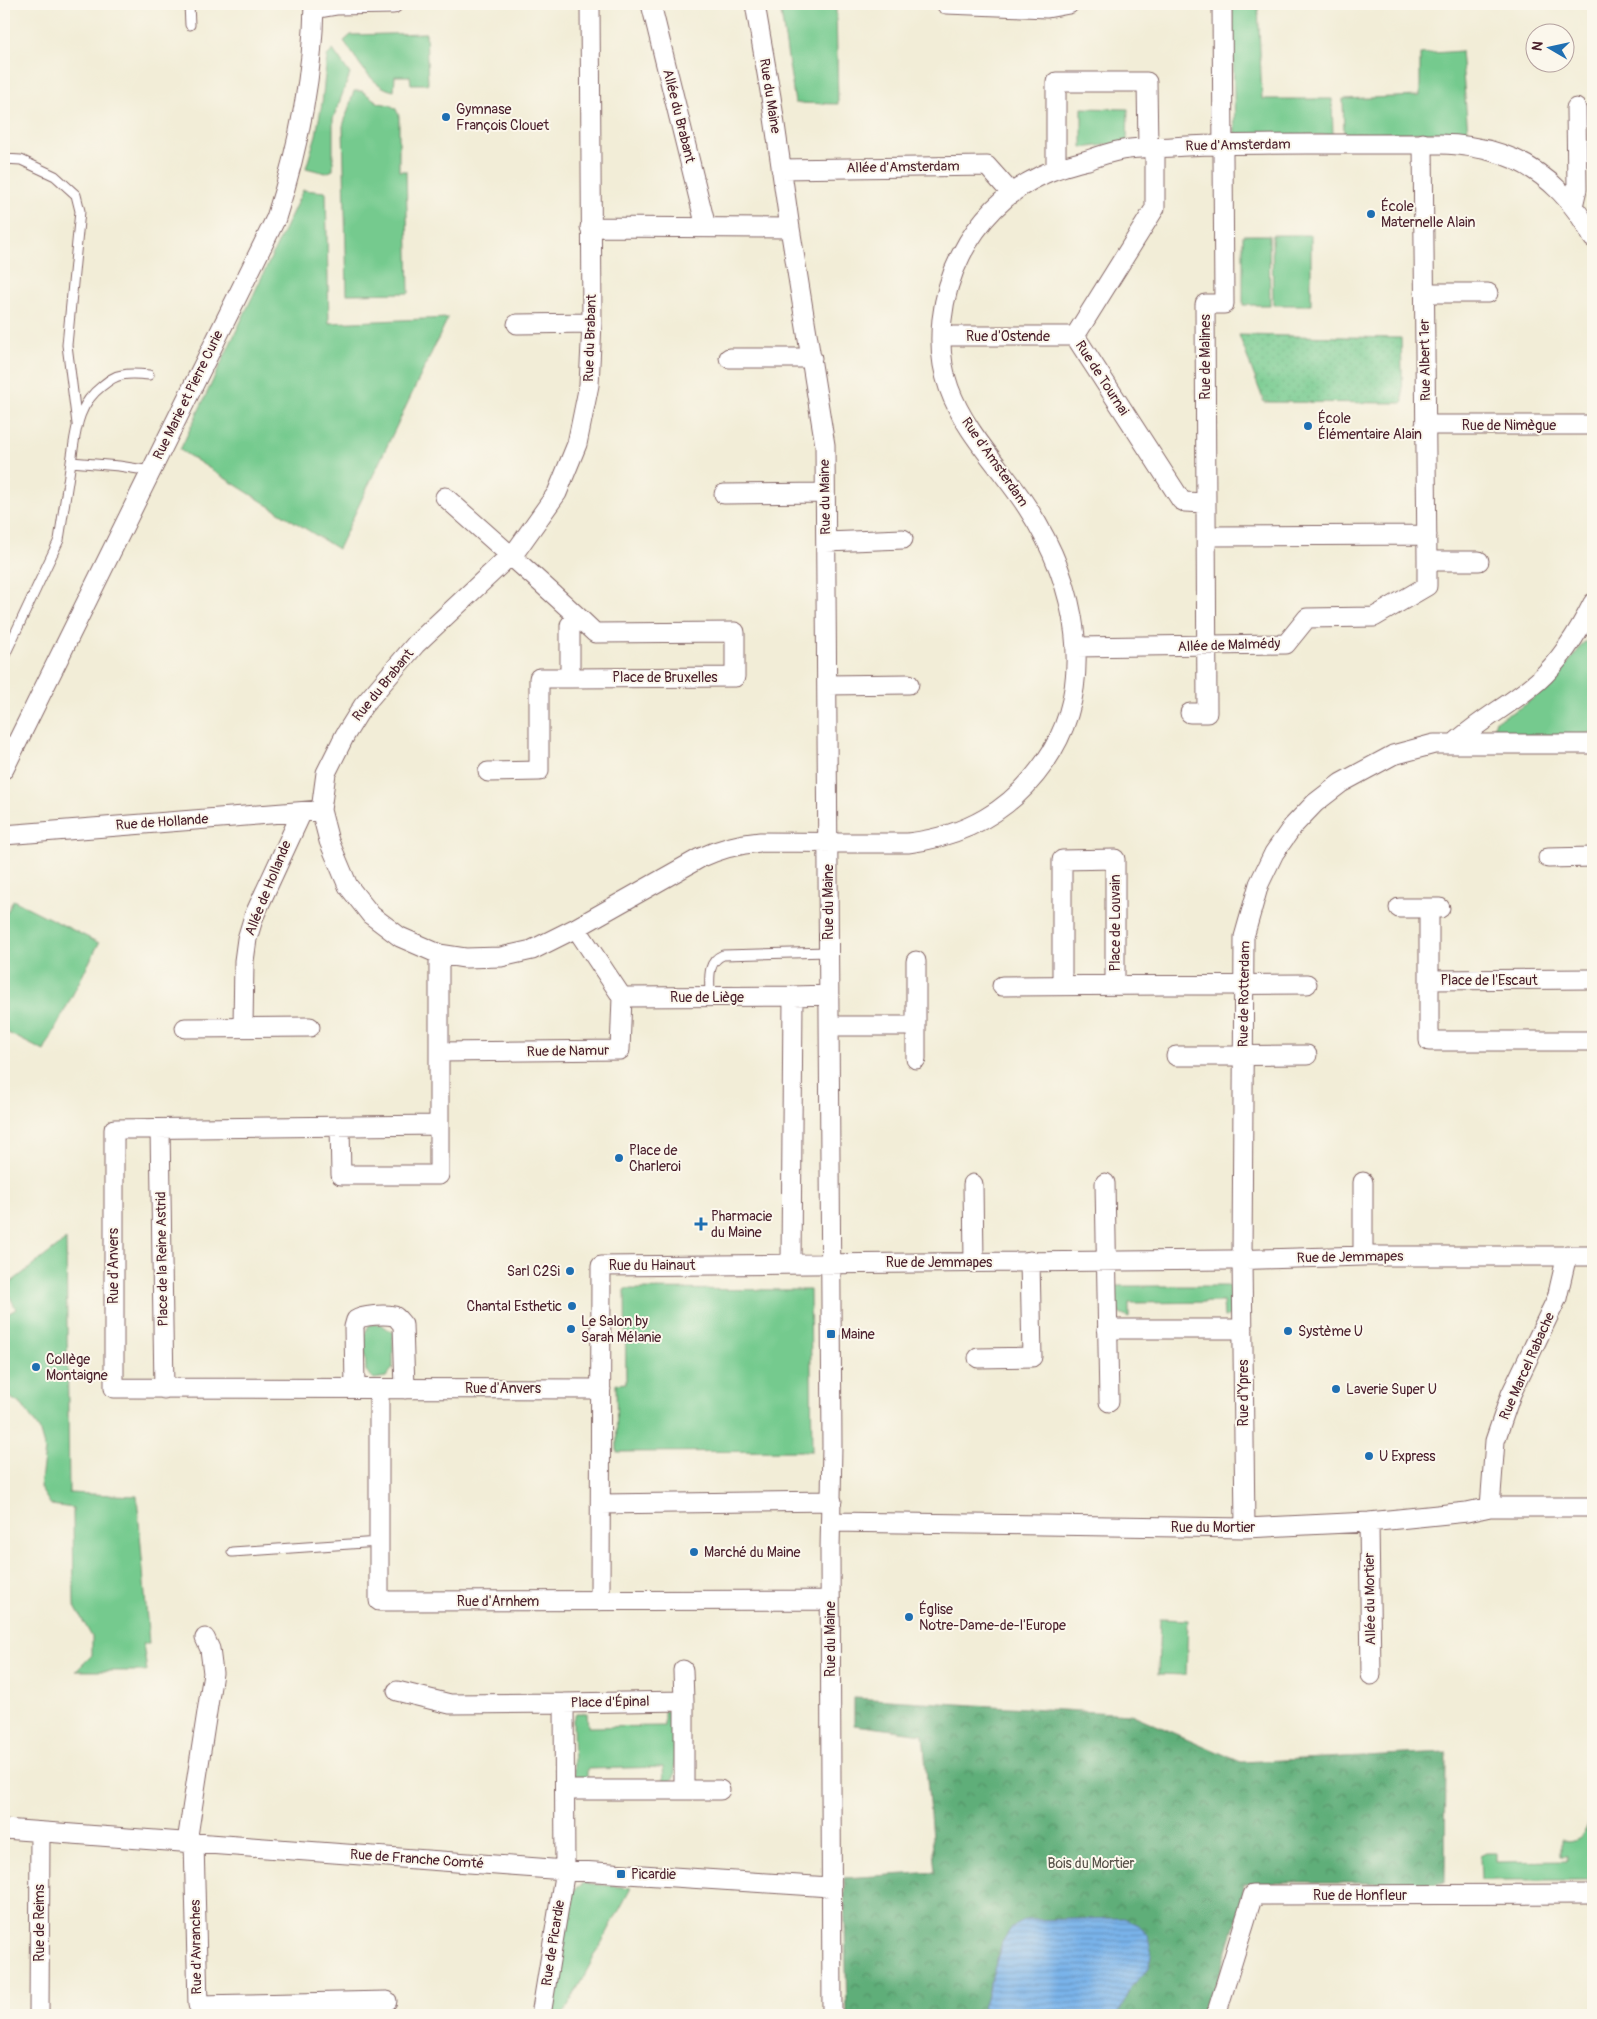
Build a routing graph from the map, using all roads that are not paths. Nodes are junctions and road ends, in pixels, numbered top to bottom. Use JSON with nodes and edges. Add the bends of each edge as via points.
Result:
{"nodes":[{"id":1,"x":189,"y":4,"type":"edge"},
{"id":2,"x":393,"y":4,"type":"edge"},
{"id":3,"x":590,"y":4,"type":"edge"},
{"id":4,"x":651,"y":4,"type":"edge"},
{"id":5,"x":755,"y":4,"type":"edge"},
{"id":6,"x":946,"y":4,"type":"edge"},
{"id":7,"x":1069,"y":4,"type":"edge"},
{"id":8,"x":1222,"y":4,"type":"edge"},
{"id":9,"x":314,"y":6,"type":"edge"},
{"id":10,"x":190,"y":25,"type":"dead end"},
{"id":11,"x":1576,"y":108,"type":"dead end"},
{"id":12,"x":1423,"y":143,"type":"junction"},
{"id":13,"x":1223,"y":144,"type":"junction"},
{"id":14,"x":1152,"y":148,"type":"junction"},
{"id":15,"x":4,"y":159,"type":"edge"},
{"id":16,"x":781,"y":168,"type":"junction"},
{"id":17,"x":1056,"y":169,"type":"junction"},
{"id":18,"x":1012,"y":194,"type":"junction"},
{"id":19,"x":1573,"y":206,"type":"junction"},
{"id":20,"x":590,"y":227,"type":"junction"},
{"id":21,"x":706,"y":227,"type":"junction"},
{"id":22,"x":790,"y":228,"type":"junction"},
{"id":23,"x":1593,"y":238,"type":"edge"},
{"id":24,"x":1424,"y":293,"type":"junction"},
{"id":25,"x":1488,"y":293,"type":"dead end"},
{"id":26,"x":592,"y":323,"type":"junction"},
{"id":27,"x":517,"y":324,"type":"dead end"},
{"id":28,"x":942,"y":336,"type":"junction"},
{"id":29,"x":1075,"y":336,"type":"junction"},
{"id":30,"x":729,"y":358,"type":"dead end"},
{"id":31,"x":812,"y":358,"type":"junction"},
{"id":32,"x":148,"y":375,"type":"dead end"},
{"id":33,"x":77,"y":424,"type":"junction"},
{"id":34,"x":1425,"y":425,"type":"junction"},
{"id":35,"x":1593,"y":425,"type":"edge"},
{"id":36,"x":71,"y":462,"type":"junction"},
{"id":37,"x":151,"y":471,"type":"junction"},
{"id":38,"x":825,"y":493,"type":"junction"},
{"id":39,"x":724,"y":494,"type":"dead end"},
{"id":40,"x":446,"y":496,"type":"dead end"},
{"id":41,"x":1206,"y":503,"type":"junction"},
{"id":42,"x":1428,"y":535,"type":"junction"},
{"id":43,"x":1206,"y":536,"type":"junction"},
{"id":44,"x":903,"y":539,"type":"dead end"},
{"id":45,"x":826,"y":542,"type":"junction"},
{"id":46,"x":512,"y":556,"type":"junction"},
{"id":47,"x":1427,"y":561,"type":"junction"},
{"id":48,"x":1478,"y":561,"type":"dead end"},
{"id":49,"x":1593,"y":603,"type":"edge"},
{"id":50,"x":578,"y":617,"type":"junction"},
{"id":51,"x":1206,"y":646,"type":"junction"},
{"id":52,"x":1077,"y":647,"type":"junction"},
{"id":53,"x":4,"y":657,"type":"edge"},
{"id":54,"x":570,"y":678,"type":"junction"},
{"id":55,"x":909,"y":684,"type":"dead end"},
{"id":56,"x":827,"y":685,"type":"junction"},
{"id":57,"x":1190,"y":713,"type":"dead end"},
{"id":58,"x":1455,"y":743,"type":"junction"},
{"id":59,"x":1593,"y":744,"type":"edge"},
{"id":60,"x":4,"y":769,"type":"edge"},
{"id":61,"x":488,"y":772,"type":"dead end"},
{"id":62,"x":321,"y":810,"type":"junction"},
{"id":63,"x":302,"y":812,"type":"junction"},
{"id":64,"x":4,"y":834,"type":"edge"},
{"id":65,"x":828,"y":843,"type":"junction"},
{"id":66,"x":1593,"y":857,"type":"edge"},
{"id":67,"x":1548,"y":858,"type":"dead end"},
{"id":68,"x":1399,"y":908,"type":"dead end"},
{"id":69,"x":576,"y":928,"type":"junction"},
{"id":70,"x":828,"y":952,"type":"junction"},
{"id":71,"x":439,"y":954,"type":"junction"},
{"id":72,"x":916,"y":961,"type":"dead end"},
{"id":73,"x":1593,"y":979,"type":"edge"},
{"id":74,"x":1429,"y":980,"type":"junction"},
{"id":75,"x":1307,"y":984,"type":"dead end"},
{"id":76,"x":1244,"y":985,"type":"junction"},
{"id":77,"x":1002,"y":986,"type":"dead end"},
{"id":78,"x":1062,"y":986,"type":"junction"},
{"id":79,"x":1115,"y":986,"type":"junction"},
{"id":80,"x":829,"y":995,"type":"junction"},
{"id":81,"x":793,"y":996,"type":"junction"},
{"id":82,"x":622,"y":997,"type":"junction"},
{"id":83,"x":710,"y":997,"type":"junction"},
{"id":84,"x":243,"y":1026,"type":"junction"},
{"id":85,"x":829,"y":1026,"type":"junction"},
{"id":86,"x":916,"y":1026,"type":"junction"},
{"id":87,"x":310,"y":1027,"type":"dead end"},
{"id":88,"x":185,"y":1028,"type":"dead end"},
{"id":89,"x":1593,"y":1041,"type":"edge"},
{"id":90,"x":439,"y":1052,"type":"junction"},
{"id":91,"x":1307,"y":1055,"type":"dead end"},
{"id":92,"x":1176,"y":1056,"type":"dead end"},
{"id":93,"x":1243,"y":1056,"type":"junction"},
{"id":94,"x":916,"y":1059,"type":"dead end"},
{"id":95,"x":439,"y":1125,"type":"junction"},
{"id":96,"x":340,"y":1126,"type":"junction"},
{"id":97,"x":160,"y":1129,"type":"junction"},
{"id":98,"x":1362,"y":1182,"type":"dead end"},
{"id":99,"x":1105,"y":1183,"type":"dead end"},
{"id":100,"x":974,"y":1184,"type":"dead end"},
{"id":101,"x":1567,"y":1255,"type":"junction"},
{"id":102,"x":1363,"y":1256,"type":"junction"},
{"id":103,"x":1593,"y":1256,"type":"edge"},
{"id":104,"x":1242,"y":1259,"type":"junction"},
{"id":105,"x":1030,"y":1261,"type":"junction"},
{"id":106,"x":1107,"y":1261,"type":"junction"},
{"id":107,"x":974,"y":1262,"type":"junction"},
{"id":108,"x":831,"y":1263,"type":"junction"},
{"id":109,"x":791,"y":1264,"type":"junction"},
{"id":110,"x":1243,"y":1328,"type":"junction"},
{"id":111,"x":1108,"y":1329,"type":"junction"},
{"id":112,"x":978,"y":1358,"type":"dead end"},
{"id":113,"x":355,"y":1388,"type":"junction"},
{"id":114,"x":164,"y":1389,"type":"junction"},
{"id":115,"x":379,"y":1389,"type":"junction"},
{"id":116,"x":405,"y":1389,"type":"junction"},
{"id":117,"x":601,"y":1389,"type":"junction"},
{"id":118,"x":1109,"y":1402,"type":"dead end"},
{"id":119,"x":832,"y":1501,"type":"junction"},
{"id":120,"x":601,"y":1504,"type":"junction"},
{"id":121,"x":1490,"y":1507,"type":"junction"},
{"id":122,"x":1593,"y":1507,"type":"edge"},
{"id":123,"x":831,"y":1522,"type":"junction"},
{"id":124,"x":1369,"y":1522,"type":"junction"},
{"id":125,"x":1245,"y":1528,"type":"junction"},
{"id":126,"x":379,"y":1542,"type":"junction"},
{"id":127,"x":232,"y":1552,"type":"dead end"},
{"id":128,"x":830,"y":1600,"type":"junction"},
{"id":129,"x":600,"y":1601,"type":"junction"},
{"id":130,"x":205,"y":1638,"type":"dead end"},
{"id":131,"x":684,"y":1670,"type":"dead end"},
{"id":132,"x":1371,"y":1675,"type":"dead end"},
{"id":133,"x":397,"y":1691,"type":"dead end"},
{"id":134,"x":684,"y":1701,"type":"junction"},
{"id":135,"x":564,"y":1703,"type":"junction"},
{"id":136,"x":565,"y":1790,"type":"junction"},
{"id":137,"x":684,"y":1790,"type":"junction"},
{"id":138,"x":720,"y":1790,"type":"dead end"},
{"id":139,"x":4,"y":1829,"type":"edge"},
{"id":140,"x":40,"y":1832,"type":"junction"},
{"id":141,"x":191,"y":1842,"type":"junction"},
{"id":142,"x":565,"y":1870,"type":"junction"},
{"id":143,"x":830,"y":1887,"type":"junction"},
{"id":144,"x":1593,"y":1894,"type":"edge"},
{"id":145,"x":387,"y":2001,"type":"dead end"},
{"id":146,"x":274,"y":2009,"type":"edge"},
{"id":147,"x":39,"y":2015,"type":"edge"},
{"id":148,"x":541,"y":2015,"type":"edge"},
{"id":149,"x":832,"y":2015,"type":"edge"},
{"id":150,"x":1216,"y":2015,"type":"edge"}],
"edges":[{"from":1,"to":10,"type":"lane"},
{"from":2,"to":9,"type":"street"},
{"from":3,"to":20,"type":"street","name":"Rue du Brabant"},
{"from":4,"to":21,"type":"street","name":"Allée du Brabant"},
{"from":5,"to":16,"type":"street","name":"Rue du Maine"},
{"from":6,"to":7,"type":"street","via":[[1047,8]]},
{"from":8,"to":13,"type":"street","name":"Rue de Malines"},
{"from":9,"to":37,"type":"street","name":"Rue Marie et Pierre Curie","via":[[315,28],[297,146],[276,218]]},
{"from":11,"to":19,"type":"street","via":[[1577,189]]},
{"from":12,"to":13,"type":"street","name":"Rue d'Amsterdam"},
{"from":12,"to":19,"type":"street","name":"Rue d'Amsterdam","via":[[1465,145],[1516,160],[1556,186]]},
{"from":12,"to":24,"type":"street","name":"Rue Albert 1er"},
{"from":13,"to":14,"type":"street","name":"Rue d'Amsterdam"},
{"from":13,"to":41,"type":"street","name":"Rue de Malines","via":[[1224,304],[1205,304]]},
{"from":14,"to":17,"type":"street","name":"Rue d'Amsterdam","via":[[1121,150]]},
{"from":14,"to":17,"type":"street","name":"Rue de Tournai","via":[[1147,82],[1056,82]]},
{"from":14,"to":29,"type":"street","name":"Rue de Tournai","via":[[1155,208]]},
{"from":15,"to":33,"type":"lane","via":[[21,160],[55,176],[76,195],[80,211],[67,345]]},
{"from":16,"to":18,"type":"street","name":"Allée d'Amsterdam","via":[[988,166]]},
{"from":16,"to":22,"type":"street","name":"Rue du Maine"},
{"from":17,"to":18,"type":"street","name":"Rue d'Amsterdam"},
{"from":18,"to":28,"type":"street","name":"Rue d'Amsterdam","via":[[984,219],[961,255],[945,300]]},
{"from":19,"to":23,"type":"street","name":"Rue d'Amsterdam"},
{"from":20,"to":21,"type":"street"},
{"from":20,"to":26,"type":"street","name":"Rue du Brabant"},
{"from":21,"to":22,"type":"street"},
{"from":22,"to":31,"type":"street","name":"Rue du Maine"},
{"from":24,"to":25,"type":"street"},
{"from":24,"to":34,"type":"street","name":"Rue Albert 1er"},
{"from":26,"to":27,"type":"street"},
{"from":26,"to":46,"type":"street","name":"Rue du Brabant","via":[[589,386],[577,444],[556,493]]},
{"from":28,"to":29,"type":"street","name":"Rue d'Ostende"},
{"from":28,"to":52,"type":"street","name":"Rue d'Amsterdam","via":[[948,385],[958,409],[973,435],[1026,505],[1048,543],[1068,597]]},
{"from":29,"to":41,"type":"street","name":"Rue de Tournai","via":[[1181,500]]},
{"from":30,"to":31,"type":"street"},
{"from":31,"to":38,"type":"street","name":"Rue du Maine","via":[[825,445]]},
{"from":32,"to":33,"type":"lane","via":[[128,374],[109,380],[89,398]]},
{"from":33,"to":36,"type":"lane"},
{"from":34,"to":35,"type":"street","name":"Rue de Nimègue"},
{"from":34,"to":42,"type":"street","name":"Rue Albert 1er"},
{"from":36,"to":37,"type":"lane"},
{"from":36,"to":53,"type":"lane","via":[[57,546]]},
{"from":37,"to":60,"type":"street","name":"Rue Marie et Pierre Curie"},
{"from":38,"to":39,"type":"street"},
{"from":38,"to":45,"type":"street","name":"Rue du Maine"},
{"from":40,"to":46,"type":"street","name":"Place de Bruxelles"},
{"from":41,"to":43,"type":"street","name":"Rue de Malines"},
{"from":42,"to":43,"type":"street"},
{"from":42,"to":47,"type":"street","name":"Allée de Malmédy"},
{"from":43,"to":51,"type":"street","name":"Rue de Malines"},
{"from":44,"to":45,"type":"street"},
{"from":45,"to":56,"type":"street","name":"Rue du Maine"},
{"from":46,"to":50,"type":"street","name":"Place de Bruxelles"},
{"from":46,"to":62,"type":"street","name":"Rue du Brabant","via":[[416,644],[363,706],[326,773]]},
{"from":47,"to":48,"type":"street"},
{"from":47,"to":51,"type":"street","name":"Allée de Malmédy","via":[[1427,586],[1374,617],[1307,618],[1286,644]]},
{"from":49,"to":58,"type":"street","via":[[1579,632],[1540,680]]},
{"from":50,"to":54,"type":"street","via":[[570,625]]},
{"from":50,"to":54,"type":"street","name":"Place de Bruxelles","via":[[594,633],[735,632],[735,677]]},
{"from":51,"to":52,"type":"street","name":"Allée de Malmédy"},
{"from":51,"to":57,"type":"street","name":"Rue de Malines","via":[[1207,713]]},
{"from":52,"to":65,"type":"street","name":"Rue d'Amsterdam","via":[[1074,694],[1062,732],[1038,772],[1009,803],[964,830],[932,840]]},
{"from":54,"to":61,"type":"street","via":[[539,678],[539,771]]},
{"from":55,"to":56,"type":"street"},
{"from":56,"to":65,"type":"street","name":"Rue du Maine"},
{"from":58,"to":59,"type":"street","name":"Rue de Rotterdam"},
{"from":58,"to":76,"type":"street","name":"Rue de Rotterdam","via":[[1412,749],[1372,765],[1315,803],[1293,826],[1274,853],[1259,884],[1244,937]]},
{"from":62,"to":63,"type":"street","name":"Rue de Hollande"},
{"from":62,"to":71,"type":"street","name":"Rue du Brabant","via":[[329,841],[348,886],[371,915],[400,938]]},
{"from":63,"to":64,"type":"street","name":"Rue de Hollande"},
{"from":63,"to":84,"type":"street","name":"Allée de Hollande","via":[[247,938]]},
{"from":65,"to":69,"type":"street","name":"Rue du Brabant","via":[[760,842],[727,848],[700,858]]},
{"from":65,"to":70,"type":"street","name":"Rue du Maine"},
{"from":66,"to":67,"type":"street"},
{"from":68,"to":74,"type":"street","via":[[1434,908]]},
{"from":69,"to":71,"type":"street","name":"Rue du Brabant","via":[[532,950],[501,957],[465,958]]},
{"from":69,"to":82,"type":"street"},
{"from":70,"to":80,"type":"street","name":"Rue du Maine"},
{"from":70,"to":83,"type":"lane","via":[[723,954],[714,958],[710,967]]},
{"from":71,"to":90,"type":"street"},
{"from":72,"to":86,"type":"street"},
{"from":73,"to":74,"type":"street","name":"Place de l'Escaut"},
{"from":74,"to":89,"type":"street","name":"Place de l'Escaut","via":[[1429,1041]]},
{"from":75,"to":76,"type":"street"},
{"from":76,"to":79,"type":"street"},
{"from":76,"to":93,"type":"street","name":"Rue de Rotterdam"},
{"from":77,"to":78,"type":"street"},
{"from":78,"to":79,"type":"street"},
{"from":78,"to":79,"type":"street","name":"Place de Louvain","via":[[1062,860],[1115,860]]},
{"from":80,"to":81,"type":"street"},
{"from":80,"to":85,"type":"street","name":"Rue du Maine"},
{"from":81,"to":83,"type":"street","name":"Rue de Liège"},
{"from":81,"to":109,"type":"street"},
{"from":82,"to":83,"type":"street","name":"Rue de Liège"},
{"from":82,"to":90,"type":"street","name":"Rue de Namur","via":[[620,1050]]},
{"from":84,"to":87,"type":"street"},
{"from":84,"to":88,"type":"street"},
{"from":85,"to":86,"type":"street"},
{"from":85,"to":108,"type":"street","name":"Rue du Maine"},
{"from":86,"to":94,"type":"street"},
{"from":90,"to":95,"type":"street"},
{"from":91,"to":93,"type":"street"},
{"from":92,"to":93,"type":"street"},
{"from":93,"to":104,"type":"street","name":"Rue de Rotterdam"},
{"from":95,"to":96,"type":"street","name":"Rue d'Anvers"},
{"from":95,"to":96,"type":"street","via":[[439,1175],[341,1175]]},
{"from":96,"to":97,"type":"street","name":"Rue d'Anvers"},
{"from":97,"to":114,"type":"street","name":"Place de la Reine Astrid"},
{"from":97,"to":114,"type":"street","name":"Rue d'Anvers","via":[[114,1129],[114,1388]]},
{"from":98,"to":102,"type":"street"},
{"from":99,"to":106,"type":"street"},
{"from":100,"to":107,"type":"street"},
{"from":101,"to":102,"type":"street","name":"Rue de Jemmapes"},
{"from":101,"to":103,"type":"street","name":"Rue de Jemmapes"},
{"from":101,"to":121,"type":"street","name":"Rue Marcel Rabache","via":[[1558,1298],[1511,1394],[1495,1440]]},
{"from":102,"to":104,"type":"street","name":"Rue de Jemmapes"},
{"from":104,"to":106,"type":"street","name":"Rue de Jemmapes"},
{"from":104,"to":110,"type":"street","name":"Rue d'Ypres"},
{"from":105,"to":106,"type":"street","name":"Rue de Jemmapes"},
{"from":105,"to":107,"type":"street","name":"Rue de Jemmapes"},
{"from":105,"to":112,"type":"street","via":[[1032,1357]]},
{"from":106,"to":111,"type":"street"},
{"from":107,"to":108,"type":"street","name":"Rue de Jemmapes"},
{"from":108,"to":109,"type":"street"},
{"from":108,"to":119,"type":"street","name":"Rue du Maine"},
{"from":109,"to":117,"type":"street","name":"Rue du Hainaut","via":[[601,1266]]},
{"from":110,"to":111,"type":"street"},
{"from":110,"to":125,"type":"street","name":"Rue d'Ypres"},
{"from":111,"to":118,"type":"street"},
{"from":113,"to":114,"type":"street","name":"Rue d'Anvers"},
{"from":113,"to":115,"type":"street","name":"Rue d'Anvers"},
{"from":113,"to":116,"type":"street","via":[[356,1320],[362,1316],[394,1316],[403,1325]]},
{"from":115,"to":116,"type":"street","name":"Rue d'Anvers"},
{"from":115,"to":126,"type":"street","name":"Rue d'Arnhem"},
{"from":116,"to":117,"type":"street","name":"Rue d'Anvers"},
{"from":117,"to":120,"type":"street","name":"Rue du Hainaut"},
{"from":119,"to":120,"type":"street"},
{"from":119,"to":123,"type":"street","name":"Rue du Maine"},
{"from":120,"to":129,"type":"street","name":"Rue du Hainaut"},
{"from":121,"to":122,"type":"street","name":"Rue du Mortier"},
{"from":121,"to":124,"type":"street","name":"Rue du Mortier"},
{"from":123,"to":125,"type":"street","name":"Rue du Mortier"},
{"from":123,"to":128,"type":"street","name":"Rue du Maine"},
{"from":124,"to":125,"type":"street","name":"Rue du Mortier"},
{"from":124,"to":132,"type":"street","name":"Allée du Mortier"},
{"from":126,"to":127,"type":"lane"},
{"from":126,"to":129,"type":"street","name":"Rue d'Arnhem","via":[[379,1601]]},
{"from":128,"to":129,"type":"street","name":"Rue d'Arnhem"},
{"from":128,"to":143,"type":"street","name":"Rue du Maine"},
{"from":130,"to":141,"type":"street","via":[[213,1673]]},
{"from":131,"to":134,"type":"street"},
{"from":133,"to":135,"type":"street","via":[[450,1704]]},
{"from":134,"to":135,"type":"street","name":"Place d'Épinal"},
{"from":134,"to":137,"type":"street"},
{"from":135,"to":136,"type":"street","name":"Place d'Épinal"},
{"from":136,"to":137,"type":"street"},
{"from":136,"to":142,"type":"street","name":"Place d'Épinal"},
{"from":137,"to":138,"type":"street"},
{"from":139,"to":140,"type":"street","name":"Rue de Franche Comté"},
{"from":140,"to":141,"type":"street","name":"Rue de Franche Comté"},
{"from":140,"to":147,"type":"street","name":"Rue de Reims"},
{"from":141,"to":142,"type":"street","name":"Rue de Franche Comté"},
{"from":141,"to":146,"type":"street","name":"Rue d'Avranches","via":[[198,2005]]},
{"from":142,"to":143,"type":"street","name":"Rue de Franche Comté"},
{"from":142,"to":148,"type":"street","name":"Rue de Picardie"},
{"from":143,"to":149,"type":"street","name":"Rue du Maine"},
{"from":144,"to":150,"type":"street","name":"Rue de Honfleur","via":[[1253,1895]]},
{"from":145,"to":146,"type":"street","name":"Rue d'Avranches"}]}
